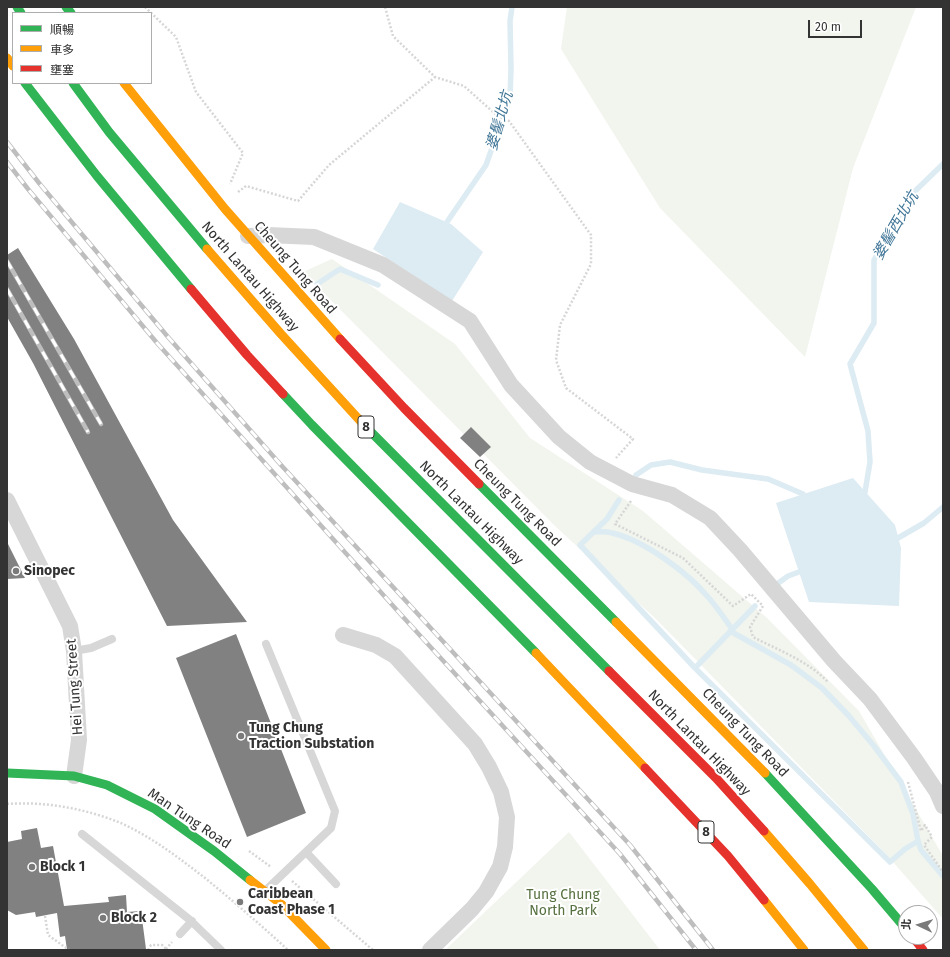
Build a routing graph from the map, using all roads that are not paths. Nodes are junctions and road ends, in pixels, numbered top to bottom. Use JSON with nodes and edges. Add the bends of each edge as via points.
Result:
{"nodes":[{"id":1,"x":26,"y":84,"type":"edge"},
{"id":2,"x":74,"y":84,"type":"edge"},
{"id":3,"x":125,"y":84,"type":"edge"},
{"id":4,"x":248,"y":236,"type":"junction"},
{"id":5,"x":7,"y":500,"type":"edge"},
{"id":6,"x":11,"y":512,"type":"edge"},
{"id":7,"x":343,"y":635,"type":"dead end"},
{"id":8,"x":112,"y":639,"type":"dead end"},
{"id":9,"x":266,"y":644,"type":"dead end"},
{"id":10,"x":74,"y":651,"type":"junction"},
{"id":11,"x":7,"y":773,"type":"edge"},
{"id":12,"x":74,"y":776,"type":"junction"},
{"id":13,"x":943,"y":806,"type":"edge"},
{"id":14,"x":82,"y":834,"type":"dead end"},
{"id":15,"x":306,"y":852,"type":"junction"},
{"id":16,"x":336,"y":884,"type":"dead end"},
{"id":17,"x":265,"y":892,"type":"junction"},
{"id":18,"x":898,"y":920,"type":"edge"},
{"id":19,"x":192,"y":921,"type":"junction"},
{"id":20,"x":180,"y":934,"type":"dead end"},
{"id":21,"x":222,"y":950,"type":"edge"},
{"id":22,"x":326,"y":950,"type":"edge"},
{"id":23,"x":430,"y":950,"type":"edge"},
{"id":24,"x":804,"y":950,"type":"edge"},
{"id":25,"x":864,"y":950,"type":"edge"}],
"edges":[{"from":1,"to":24,"type":"main road","number":"8","via":[[97,176],[247,355],[679,803],[728,856]]},
{"from":2,"to":25,"type":"main road","name":"North Lantau Highway","number":"8","via":[[187,226],[286,340],[374,436],[716,778]]},
{"from":3,"to":4,"type":"main road","name":"Cheung Tung Road"},
{"from":4,"to":13,"type":"street","via":[[314,237],[383,265],[470,321],[511,384],[560,437],[590,462],[632,484],[672,495],[710,518],[870,699],[914,758],[937,792]]},
{"from":4,"to":18,"type":"main road","name":"Cheung Tung Road","via":[[404,408],[767,775]]},
{"from":5,"to":6,"type":"street","name":"Hei Tung Street"},
{"from":6,"to":10,"type":"street","name":"Hei Tung Street","via":[[70,626]]},
{"from":7,"to":23,"type":"street","via":[[376,645],[395,656],[475,744],[501,792],[507,817],[505,848],[500,868],[472,909]]},
{"from":8,"to":10,"type":"lane","via":[[91,648]]},
{"from":9,"to":15,"type":"lane","via":[[335,810],[331,828]]},
{"from":10,"to":12,"type":"street","name":"Hei Tung Street","via":[[79,740]]},
{"from":11,"to":12,"type":"main road","name":"Man Tung Road"},
{"from":12,"to":17,"type":"main road","name":"Man Tung Road","via":[[107,785],[155,809],[214,851]]},
{"from":14,"to":19,"type":"lane"},
{"from":15,"to":16,"type":"lane"},
{"from":15,"to":17,"type":"lane"},
{"from":17,"to":22,"type":"main road","name":"Man Tung Road","via":[[281,904]]},
{"from":19,"to":20,"type":"lane"},
{"from":19,"to":21,"type":"lane"}]}
